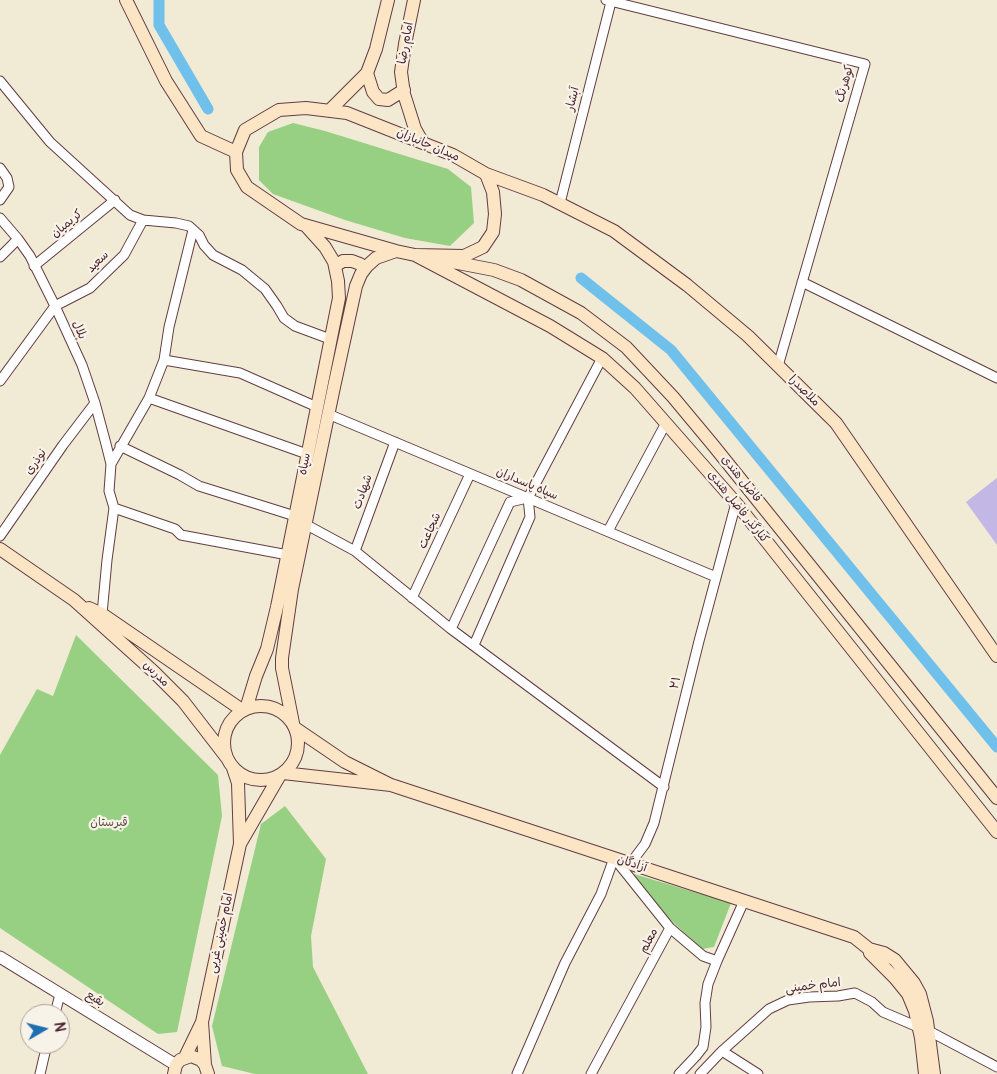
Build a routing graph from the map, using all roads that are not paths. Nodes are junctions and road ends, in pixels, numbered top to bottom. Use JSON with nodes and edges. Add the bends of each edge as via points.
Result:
{"nodes":[{"id":1,"x":126,"y":0,"type":"edge"},
{"id":2,"x":388,"y":0,"type":"edge"},
{"id":3,"x":414,"y":0,"type":"edge"},
{"id":4,"x":609,"y":1,"type":"edge"},
{"id":5,"x":367,"y":73,"type":"junction"},
{"id":6,"x":0,"y":82,"type":"edge"},
{"id":7,"x":404,"y":90,"type":"junction"},
{"id":8,"x":329,"y":111,"type":"junction"},
{"id":9,"x":423,"y":142,"type":"junction"},
{"id":10,"x":236,"y":152,"type":"junction"},
{"id":11,"x":0,"y":168,"type":"edge"},
{"id":12,"x":486,"y":174,"type":"junction"},
{"id":13,"x":543,"y":195,"type":"joint"},
{"id":14,"x":0,"y":200,"type":"edge"},
{"id":15,"x":116,"y":200,"type":"junction"},
{"id":16,"x":560,"y":203,"type":"junction"},
{"id":17,"x":0,"y":218,"type":"edge"},
{"id":18,"x":143,"y":220,"type":"junction"},
{"id":19,"x":306,"y":226,"type":"junction"},
{"id":20,"x":193,"y":230,"type":"junction"},
{"id":21,"x":18,"y":239,"type":"junction"},
{"id":22,"x":396,"y":250,"type":"junction"},
{"id":23,"x":415,"y":255,"type":"junction"},
{"id":24,"x":0,"y":258,"type":"edge"},
{"id":25,"x":34,"y":266,"type":"junction"},
{"id":26,"x":335,"y":266,"type":"junction"},
{"id":27,"x":364,"y":269,"type":"junction"},
{"id":28,"x":802,"y":282,"type":"junction"},
{"id":29,"x":55,"y":306,"type":"junction"},
{"id":30,"x":330,"y":340,"type":"junction"},
{"id":31,"x":602,"y":358,"type":"junction"},
{"id":32,"x":164,"y":360,"type":"junction"},
{"id":33,"x":778,"y":366,"type":"junction"},
{"id":34,"x":997,"y":378,"type":"edge"},
{"id":35,"x":0,"y":381,"type":"edge"},
{"id":36,"x":149,"y":398,"type":"junction"},
{"id":37,"x":95,"y":403,"type":"junction"},
{"id":38,"x":322,"y":410,"type":"junction"},
{"id":39,"x":666,"y":423,"type":"junction"},
{"id":40,"x":395,"y":442,"type":"junction"},
{"id":41,"x":120,"y":446,"type":"junction"},
{"id":42,"x":307,"y":454,"type":"junction"},
{"id":43,"x":111,"y":464,"type":"junction"},
{"id":44,"x":470,"y":474,"type":"junction"},
{"id":45,"x":528,"y":498,"type":"junction"},
{"id":46,"x":736,"y":503,"type":"junction"},
{"id":47,"x":114,"y":508,"type":"junction"},
{"id":48,"x":300,"y":520,"type":"junction"},
{"id":49,"x":608,"y":531,"type":"junction"},
{"id":50,"x":0,"y":536,"type":"edge"},
{"id":51,"x":0,"y":549,"type":"edge"},
{"id":52,"x":355,"y":551,"type":"junction"},
{"id":53,"x":288,"y":555,"type":"junction"},
{"id":54,"x":716,"y":577,"type":"junction"},
{"id":55,"x":412,"y":598,"type":"junction"},
{"id":56,"x":74,"y":600,"type":"junction"},
{"id":57,"x":102,"y":614,"type":"junction"},
{"id":58,"x":451,"y":629,"type":"junction"},
{"id":59,"x":474,"y":646,"type":"junction"},
{"id":60,"x":997,"y":656,"type":"edge"},
{"id":61,"x":244,"y":709,"type":"junction"},
{"id":62,"x":294,"y":726,"type":"junction"},
{"id":63,"x":230,"y":763,"type":"junction"},
{"id":64,"x":282,"y":774,"type":"junction"},
{"id":65,"x":391,"y":785,"type":"junction"},
{"id":66,"x":664,"y":787,"type":"junction"},
{"id":67,"x":997,"y":798,"type":"edge"},
{"id":68,"x":997,"y":832,"type":"edge"},
{"id":69,"x":240,"y":844,"type":"junction"},
{"id":70,"x":614,"y":858,"type":"junction"},
{"id":71,"x":630,"y":864,"type":"junction"},
{"id":72,"x":744,"y":901,"type":"junction"},
{"id":73,"x":670,"y":928,"type":"junction"},
{"id":74,"x":0,"y":957,"type":"edge"},
{"id":75,"x":716,"y":961,"type":"junction"},
{"id":76,"x":60,"y":994,"type":"junction"},
{"id":77,"x":58,"y":1004,"type":"edge"},
{"id":78,"x":202,"y":1022,"type":"junction"},
{"id":79,"x":923,"y":1029,"type":"junction"},
{"id":80,"x":722,"y":1051,"type":"junction"},
{"id":81,"x":45,"y":1054,"type":"edge"},
{"id":82,"x":178,"y":1065,"type":"edge"},
{"id":83,"x":997,"y":1067,"type":"edge"},
{"id":84,"x":206,"y":1069,"type":"edge"},
{"id":85,"x":40,"y":1074,"type":"edge"},
{"id":86,"x":518,"y":1074,"type":"edge"},
{"id":87,"x":591,"y":1074,"type":"edge"},
{"id":88,"x":678,"y":1074,"type":"edge"},
{"id":89,"x":700,"y":1074,"type":"edge"},
{"id":90,"x":758,"y":1074,"type":"edge"},
{"id":91,"x":924,"y":1074,"type":"edge"},
{"id":92,"x":934,"y":1074,"type":"edge"}],
"edges":[{"from":1,"to":10,"type":"main road","via":[[166,81],[201,136]]},
{"from":2,"to":5,"type":"main road"},
{"from":3,"to":7,"type":"main road","name":"امام رضا","via":[[401,72]]},
{"from":4,"to":16,"type":"street","name":"آبشار"},
{"from":4,"to":28,"type":"street","name":"کوهرنگ","via":[[865,64]]},
{"from":5,"to":7,"type":"main road","via":[[372,92],[379,98],[388,100]]},
{"from":5,"to":8,"type":"main road"},
{"from":6,"to":15,"type":"street","via":[[50,142]]},
{"from":7,"to":9,"type":"main road","name":"امام رضا","via":[[415,129]]},
{"from":8,"to":9,"type":"main road","name":"میدان جانبازان","via":[[347,114]]},
{"from":8,"to":10,"type":"main road","name":"میدان جانبازان","via":[[306,108],[279,110],[245,130]]},
{"from":9,"to":12,"type":"main road","name":"میدان جانبازان"},
{"from":10,"to":19,"type":"main road","via":[[237,170],[247,187]]},
{"from":11,"to":14,"type":"street","via":[[7,178],[8,188]]},
{"from":12,"to":13,"type":"main road","name":"میدان جانبازان"},
{"from":12,"to":23,"type":"main road","via":[[493,192],[495,214],[493,232],[483,247],[464,256]]},
{"from":13,"to":16,"type":"main road","name":"ملاصدرا"},
{"from":15,"to":18,"type":"street","via":[[130,215]]},
{"from":15,"to":25,"type":"street","name":"کریمیان"},
{"from":16,"to":33,"type":"main road","name":"ملاصدرا","via":[[614,231],[748,336]]},
{"from":17,"to":21,"type":"street","name":"بلال"},
{"from":18,"to":20,"type":"street","via":[[176,223]]},
{"from":18,"to":29,"type":"street","name":"سعید","via":[[124,255],[90,288]]},
{"from":19,"to":22,"type":"main road"},
{"from":19,"to":26,"type":"main road","name":"سپاه","via":[[326,247]]},
{"from":20,"to":30,"type":"street","via":[[213,255],[242,270],[265,289],[284,318]]},
{"from":20,"to":32,"type":"street","name":"بلال"},
{"from":21,"to":24,"type":"street"},
{"from":21,"to":25,"type":"street","name":"بلال"},
{"from":22,"to":23,"type":"main road"},
{"from":22,"to":27,"type":"main road","via":[[376,258]]},
{"from":23,"to":31,"type":"main road","name":"کنارگذر فاضل هندی","via":[[550,326]]},
{"from":23,"to":67,"type":"main road","name":"فاضل هندی","via":[[494,270],[521,280],[581,313],[626,347],[713,445]]},
{"from":25,"to":29,"type":"street","name":"بلال"},
{"from":26,"to":27,"type":"main road","via":[[343,261],[352,261]]},
{"from":26,"to":30,"type":"main road","name":"سپاه","via":[[339,298]]},
{"from":27,"to":38,"type":"main road","name":"سپاه","via":[[356,286]]},
{"from":28,"to":33,"type":"street","name":"کوهرنگ"},
{"from":28,"to":34,"type":"street"},
{"from":29,"to":35,"type":"street"},
{"from":29,"to":37,"type":"street","name":"بلال"},
{"from":30,"to":38,"type":"main road","name":"سپاه"},
{"from":31,"to":39,"type":"main road","name":"کنارگذر فاضل هندی"},
{"from":31,"to":45,"type":"street"},
{"from":32,"to":36,"type":"street","name":"بلال"},
{"from":32,"to":38,"type":"street","name":"سپاه پاسداران","via":[[240,373]]},
{"from":33,"to":60,"type":"main road","name":"ملاصدرا","via":[[836,423]]},
{"from":36,"to":41,"type":"street","name":"بلال"},
{"from":36,"to":42,"type":"street"},
{"from":37,"to":43,"type":"street","name":"بلال"},
{"from":37,"to":50,"type":"street","name":"نوذری"},
{"from":38,"to":40,"type":"street","name":"سپاه پاسداران"},
{"from":38,"to":42,"type":"main road","name":"سپاه"},
{"from":38,"to":48,"type":"main road","name":"سپاه"},
{"from":39,"to":46,"type":"main road","name":"کنارگذر فاضل هندی"},
{"from":39,"to":49,"type":"street"},
{"from":40,"to":44,"type":"street","name":"سپاه پاسداران"},
{"from":40,"to":52,"type":"street","name":"شهادت"},
{"from":41,"to":43,"type":"street","name":"بلال"},
{"from":41,"to":48,"type":"street","via":[[199,486]]},
{"from":42,"to":48,"type":"main road","name":"سپاه"},
{"from":43,"to":47,"type":"street","name":"بلال","via":[[109,491]]},
{"from":44,"to":45,"type":"street","name":"سپاه پاسداران"},
{"from":44,"to":55,"type":"street","name":"شجاعت"},
{"from":45,"to":49,"type":"street","name":"سپاه پاسداران"},
{"from":45,"to":58,"type":"street","via":[[510,502]]},
{"from":45,"to":59,"type":"street","via":[[530,517]]},
{"from":46,"to":54,"type":"street","name":"۲۱"},
{"from":46,"to":68,"type":"main road","name":"کنارگذر فاضل هندی"},
{"from":47,"to":53,"type":"street","via":[[175,529],[181,535]]},
{"from":47,"to":57,"type":"street","name":"بلال"},
{"from":48,"to":52,"type":"street"},
{"from":48,"to":53,"type":"main road","name":"سپاه"},
{"from":48,"to":62,"type":"main road","name":"سپاه","via":[[282,668]]},
{"from":49,"to":54,"type":"street","name":"سپاه پاسداران"},
{"from":51,"to":56,"type":"main road","name":"مدرس"},
{"from":52,"to":55,"type":"street"},
{"from":53,"to":61,"type":"main road","name":"سپاه","via":[[268,649]]},
{"from":54,"to":66,"type":"street","name":"۲۱"},
{"from":55,"to":58,"type":"street"},
{"from":56,"to":57,"type":"main road","name":"مدرس"},
{"from":56,"to":63,"type":"main road","name":"مدرس","via":[[184,701]]},
{"from":57,"to":61,"type":"main road","name":"مدرس"},
{"from":58,"to":59,"type":"street"},
{"from":59,"to":66,"type":"street"},
{"from":61,"to":62,"type":"main road","via":[[270,706],[280,710]]},
{"from":61,"to":63,"type":"main road","via":[[229,723],[224,734]]},
{"from":62,"to":64,"type":"main road","via":[[299,743],[297,753]]},
{"from":62,"to":65,"type":"main road","via":[[345,762]]},
{"from":63,"to":64,"type":"main road","via":[[243,776],[254,780]]},
{"from":63,"to":69,"type":"main road","name":"امام خمینی غربی","via":[[238,783]]},
{"from":64,"to":65,"type":"main road"},
{"from":64,"to":69,"type":"main road","name":"امام خمینی غربی"},
{"from":65,"to":70,"type":"main road","name":"آزادگان"},
{"from":66,"to":71,"type":"street","name":"۲۱","via":[[645,844]]},
{"from":69,"to":78,"type":"main road","name":"امام خمینی غربی"},
{"from":70,"to":71,"type":"main road","name":"آزادگان"},
{"from":70,"to":73,"type":"street"},
{"from":70,"to":86,"type":"street","via":[[601,894],[565,963]]},
{"from":71,"to":72,"type":"main road","name":"آزادگان"},
{"from":72,"to":75,"type":"street"},
{"from":72,"to":79,"type":"main road","name":"آزادگان","via":[[854,937],[869,949],[908,994]]},
{"from":73,"to":75,"type":"street","name":"معلم","via":[[703,956]]},
{"from":73,"to":87,"type":"street","name":"معلم"},
{"from":74,"to":76,"type":"street","name":"بقیع"},
{"from":75,"to":88,"type":"street","via":[[705,1003],[703,1047]]},
{"from":76,"to":77,"type":"street"},
{"from":76,"to":82,"type":"street","name":"بقیع"},
{"from":78,"to":82,"type":"main road","name":"امام خمینی غربی"},
{"from":78,"to":84,"type":"main road","name":"امام خمینی غربی"},
{"from":79,"to":80,"type":"street","name":"امام خمینی","via":[[883,1012],[855,993],[809,997],[788,1000],[769,1009]]},
{"from":79,"to":83,"type":"street","name":"امام خمینی"},
{"from":79,"to":91,"type":"main road","name":"آزادگان"},
{"from":79,"to":92,"type":"main road","name":"آزادگان"},
{"from":80,"to":89,"type":"street","name":"امام خمینی"},
{"from":80,"to":90,"type":"street"},
{"from":81,"to":85,"type":"street"},
{"from":82,"to":84,"type":"main road","via":[[196,1058]]}]}
